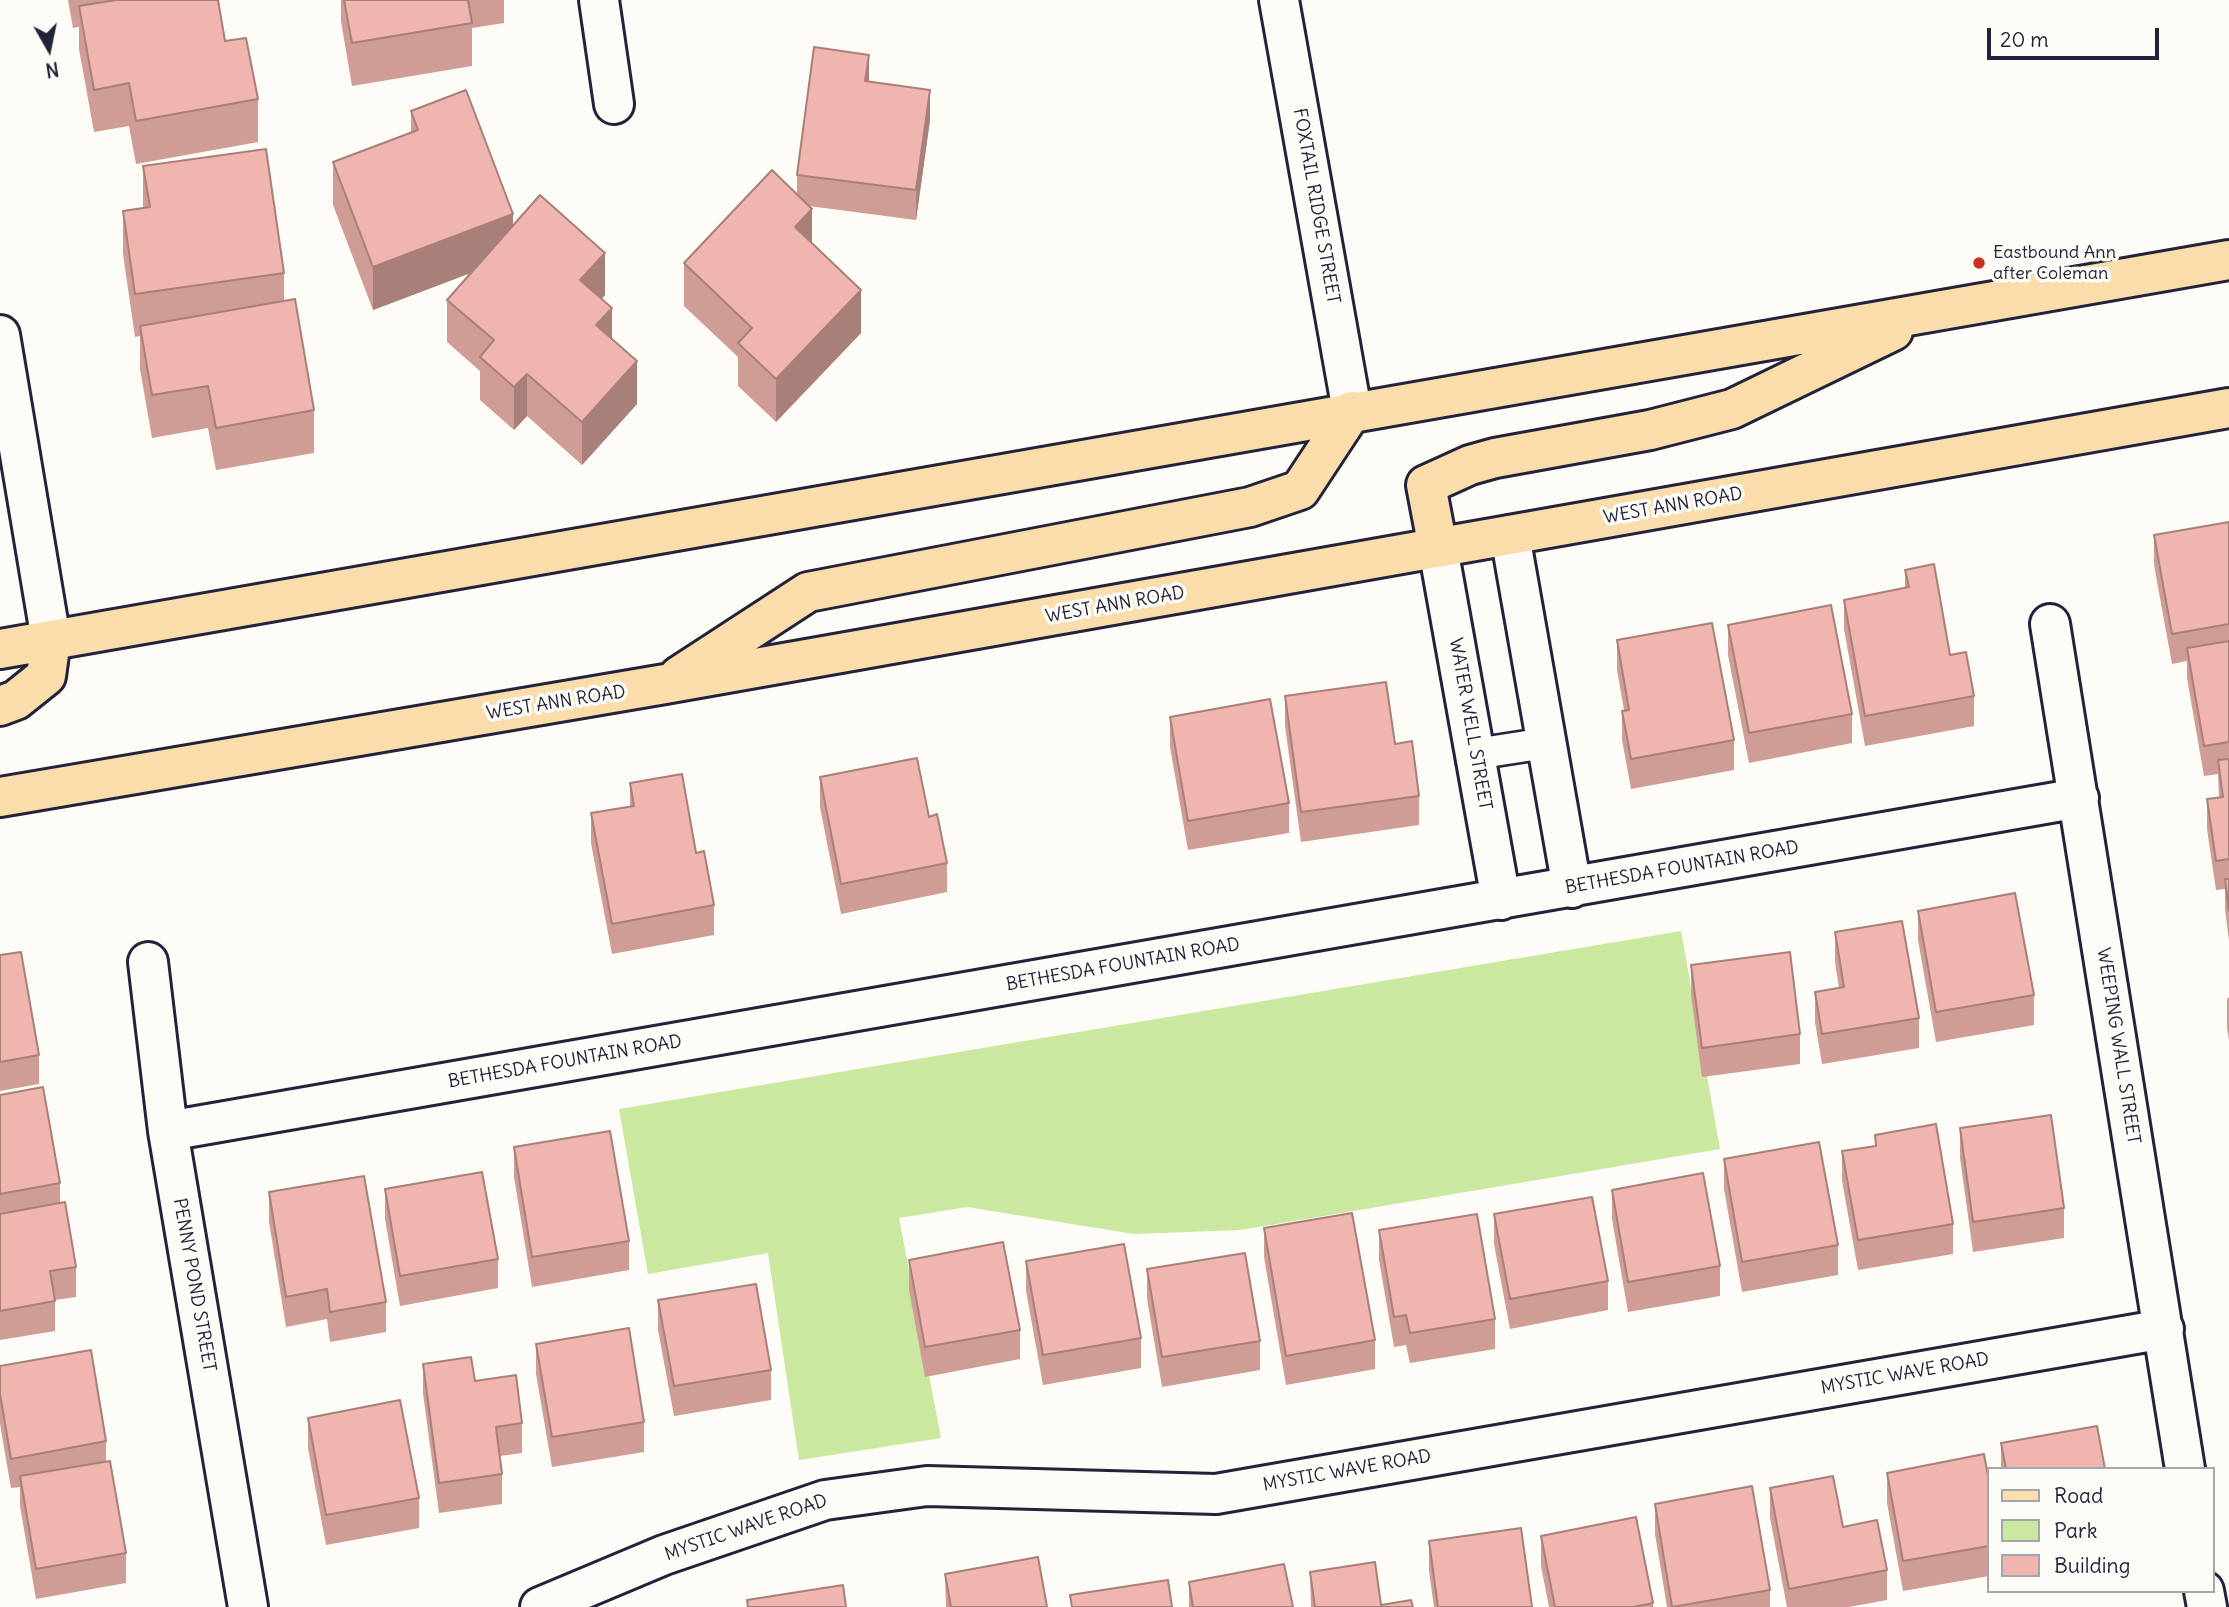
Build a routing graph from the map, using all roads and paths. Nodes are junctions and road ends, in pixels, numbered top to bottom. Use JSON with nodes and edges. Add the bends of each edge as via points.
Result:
{"nodes":[{"id":1,"x":599,"y":0,"type":"edge"},
{"id":2,"x":1279,"y":0,"type":"edge"},
{"id":3,"x":614,"y":104,"type":"dead end"},
{"id":4,"x":2229,"y":260,"type":"edge"},
{"id":5,"x":1939,"y":310,"type":"junction"},
{"id":6,"x":0,"y":335,"type":"edge"},
{"id":7,"x":2229,"y":408,"type":"edge"},
{"id":8,"x":1352,"y":411,"type":"junction"},
{"id":9,"x":1510,"y":535,"type":"junction"},
{"id":10,"x":1438,"y":548,"type":"junction"},
{"id":11,"x":2050,"y":624,"type":"dead end"},
{"id":12,"x":51,"y":640,"type":"junction"},
{"id":13,"x":0,"y":649,"type":"edge"},
{"id":14,"x":665,"y":684,"type":"junction"},
{"id":15,"x":0,"y":706,"type":"edge"},
{"id":16,"x":1546,"y":743,"type":"junction"},
{"id":17,"x":1475,"y":754,"type":"junction"},
{"id":18,"x":0,"y":797,"type":"edge"},
{"id":19,"x":2079,"y":798,"type":"junction"},
{"id":20,"x":1573,"y":888,"type":"junction"},
{"id":21,"x":1501,"y":900,"type":"junction"},
{"id":22,"x":148,"y":962,"type":"dead end"},
{"id":23,"x":168,"y":1131,"type":"junction"},
{"id":24,"x":2164,"y":1329,"type":"junction"},
{"id":25,"x":2185,"y":1467,"type":"edge"},
{"id":26,"x":248,"y":1607,"type":"edge"},
{"id":27,"x":540,"y":1607,"type":"edge"}],
"edges":[{"from":1,"to":3,"type":"street"},
{"from":2,"to":8,"type":"street","name":"FOXTAIL RIDGE STREET"},
{"from":4,"to":5,"type":"main road"},
{"from":5,"to":8,"type":"main road"},
{"from":5,"to":10,"type":"main road","via":[[1732,409],[1495,458],[1426,485]]},
{"from":6,"to":12,"type":"street"},
{"from":7,"to":9,"type":"main road","name":"WEST ANN ROAD"},
{"from":8,"to":12,"type":"main road"},
{"from":8,"to":14,"type":"main road","via":[[1300,490],[1250,507],[808,592]]},
{"from":9,"to":10,"type":"main road","name":"WEST ANN ROAD"},
{"from":9,"to":16,"type":"street"},
{"from":10,"to":14,"type":"main road","name":"WEST ANN ROAD"},
{"from":10,"to":17,"type":"street","name":"WATER WELL STREET"},
{"from":11,"to":19,"type":"street","name":"WEEPING WALL STREET"},
{"from":12,"to":13,"type":"main road"},
{"from":12,"to":15,"type":"main road","via":[[46,676],[16,700]]},
{"from":14,"to":18,"type":"main road","name":"WEST ANN ROAD"},
{"from":16,"to":17,"type":"lane"},
{"from":16,"to":20,"type":"street"},
{"from":17,"to":21,"type":"street","name":"WATER WELL STREET"},
{"from":19,"to":20,"type":"street","name":"BETHESDA FOUNTAIN ROAD"},
{"from":19,"to":24,"type":"street","name":"WEEPING WALL STREET"},
{"from":20,"to":21,"type":"street","name":"BETHESDA FOUNTAIN ROAD"},
{"from":21,"to":23,"type":"street","name":"BETHESDA FOUNTAIN ROAD"},
{"from":22,"to":23,"type":"street","name":"PENNY POND STREET"},
{"from":23,"to":26,"type":"street","name":"PENNY POND STREET"},
{"from":24,"to":25,"type":"street","name":"WEEPING WALL STREET"},
{"from":24,"to":27,"type":"street","name":"MYSTIC WAVE ROAD","via":[[1216,1494],[926,1486],[825,1500],[664,1555]]}]}
